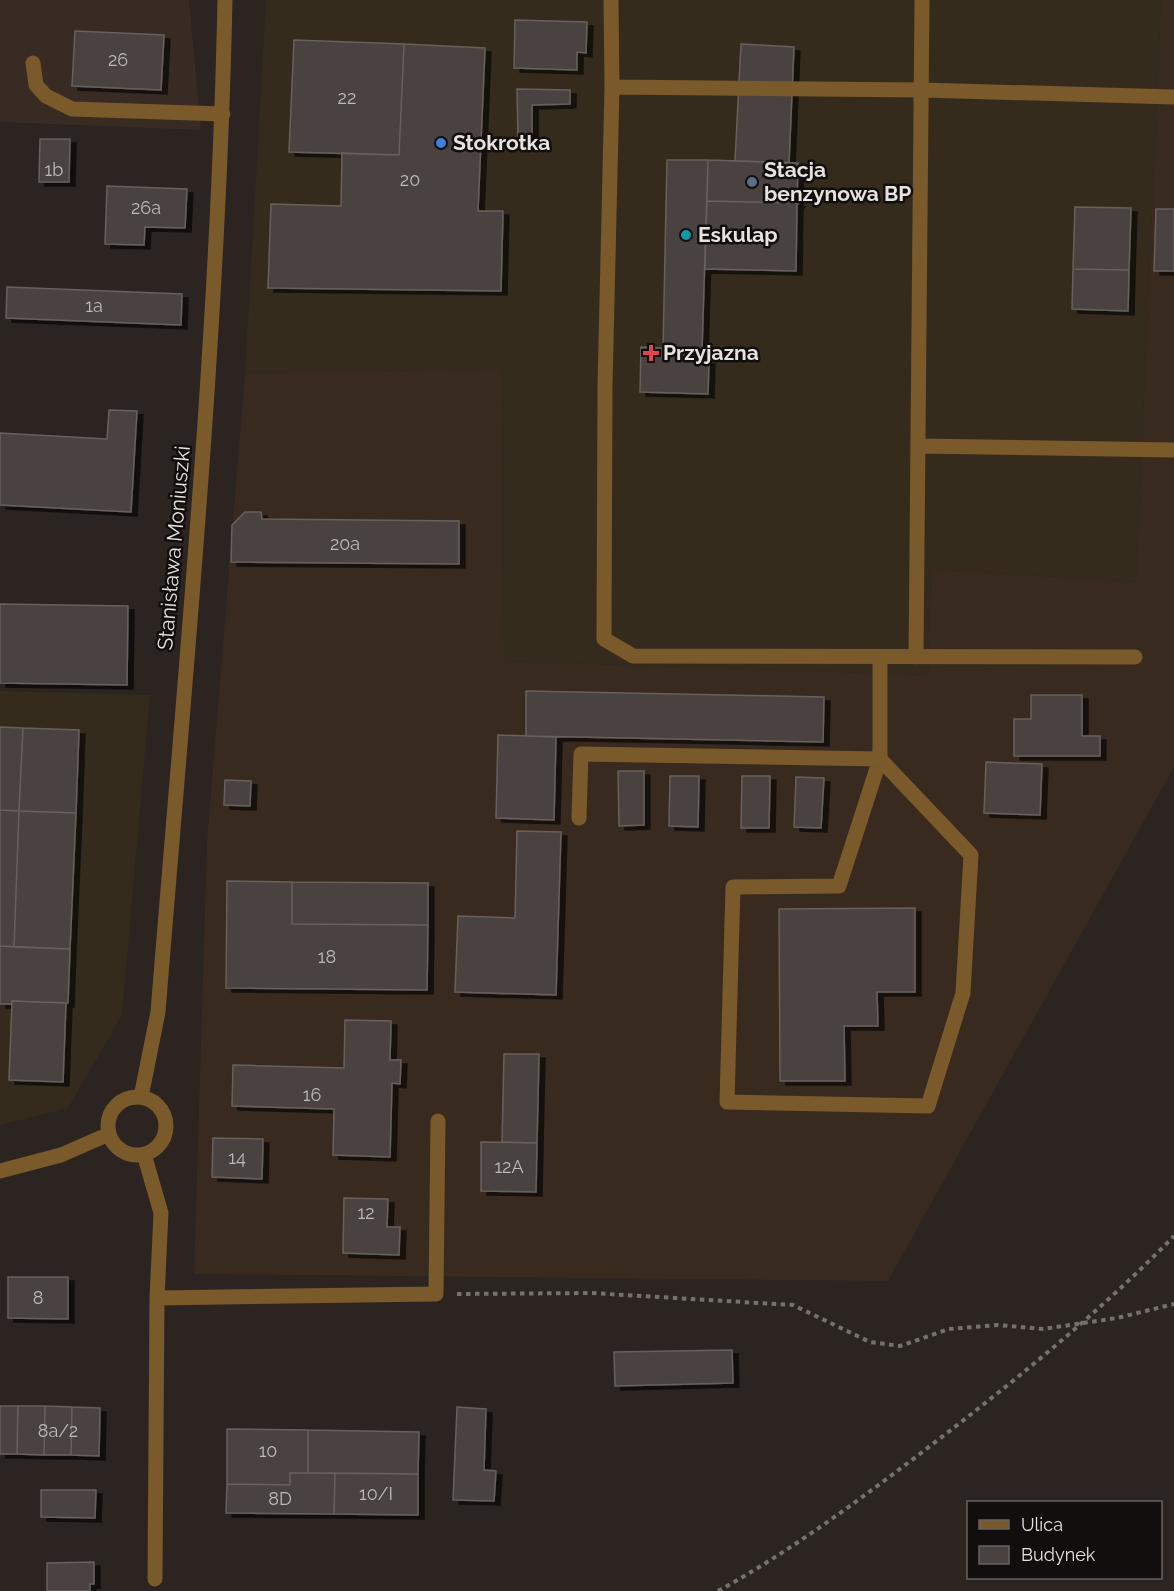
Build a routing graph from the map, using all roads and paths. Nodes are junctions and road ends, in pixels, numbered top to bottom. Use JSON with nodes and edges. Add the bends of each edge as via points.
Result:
{"nodes":[{"id":1,"x":225,"y":0,"type":"edge"},
{"id":2,"x":611,"y":0,"type":"edge"},
{"id":3,"x":922,"y":0,"type":"edge"},
{"id":4,"x":33,"y":63,"type":"dead end"},
{"id":5,"x":612,"y":87,"type":"junction"},
{"id":6,"x":922,"y":90,"type":"junction"},
{"id":7,"x":1174,"y":97,"type":"edge"},
{"id":8,"x":223,"y":114,"type":"junction"},
{"id":9,"x":918,"y":446,"type":"junction"},
{"id":10,"x":1174,"y":450,"type":"edge"},
{"id":11,"x":880,"y":657,"type":"junction"},
{"id":12,"x":916,"y":657,"type":"junction"},
{"id":13,"x":1134,"y":657,"type":"dead end"},
{"id":14,"x":880,"y":759,"type":"junction"},
{"id":15,"x":579,"y":818,"type":"dead end"},
{"id":16,"x":141,"y":1097,"type":"junction"},
{"id":17,"x":438,"y":1121,"type":"dead end"},
{"id":18,"x":109,"y":1134,"type":"junction"},
{"id":19,"x":144,"y":1154,"type":"junction"},
{"id":20,"x":0,"y":1171,"type":"edge"},
{"id":21,"x":1174,"y":1236,"type":"edge"},
{"id":22,"x":436,"y":1294,"type":"junction"},
{"id":23,"x":157,"y":1298,"type":"junction"},
{"id":24,"x":1174,"y":1304,"type":"edge"},
{"id":25,"x":1081,"y":1323,"type":"junction"},
{"id":26,"x":154,"y":1579,"type":"dead end"},
{"id":27,"x":718,"y":1591,"type":"edge"}],
"edges":[{"from":1,"to":8,"type":"street","name":"Stanisława Moniuszki"},
{"from":2,"to":5,"type":"street"},
{"from":3,"to":6,"type":"street"},
{"from":4,"to":8,"type":"street","via":[[36,85],[46,96],[72,110]]},
{"from":5,"to":6,"type":"street"},
{"from":5,"to":11,"type":"street","via":[[604,386],[604,639],[633,656]]},
{"from":6,"to":7,"type":"street"},
{"from":6,"to":9,"type":"street"},
{"from":8,"to":16,"type":"street","name":"Stanisława Moniuszki","via":[[204,440],[159,1000]]},
{"from":9,"to":10,"type":"street"},
{"from":9,"to":12,"type":"street"},
{"from":11,"to":12,"type":"street"},
{"from":11,"to":14,"type":"street"},
{"from":12,"to":13,"type":"street"},
{"from":14,"to":14,"type":"street","via":[[838,886],[733,887],[727,1102],[928,1106],[963,993],[971,855]]},
{"from":14,"to":15,"type":"street","via":[[581,754]]},
{"from":16,"to":18,"type":"street","via":[[131,1097],[115,1107],[110,1115]]},
{"from":16,"to":19,"type":"street","via":[[159,1106],[167,1124],[161,1143]]},
{"from":17,"to":22,"type":"street"},
{"from":18,"to":19,"type":"street","via":[[119,1149]]},
{"from":18,"to":20,"type":"street","via":[[61,1155]]},
{"from":19,"to":23,"type":"street","via":[[161,1213]]},
{"from":21,"to":25,"type":"path"},
{"from":22,"to":23,"type":"street"},
{"from":22,"to":25,"type":"path","via":[[591,1293],[793,1305],[870,1341],[900,1346],[949,1329],[998,1325],[1042,1329]]},
{"from":23,"to":26,"type":"street"},
{"from":24,"to":25,"type":"path"},
{"from":25,"to":27,"type":"path","via":[[1012,1384],[871,1491]]}]}
